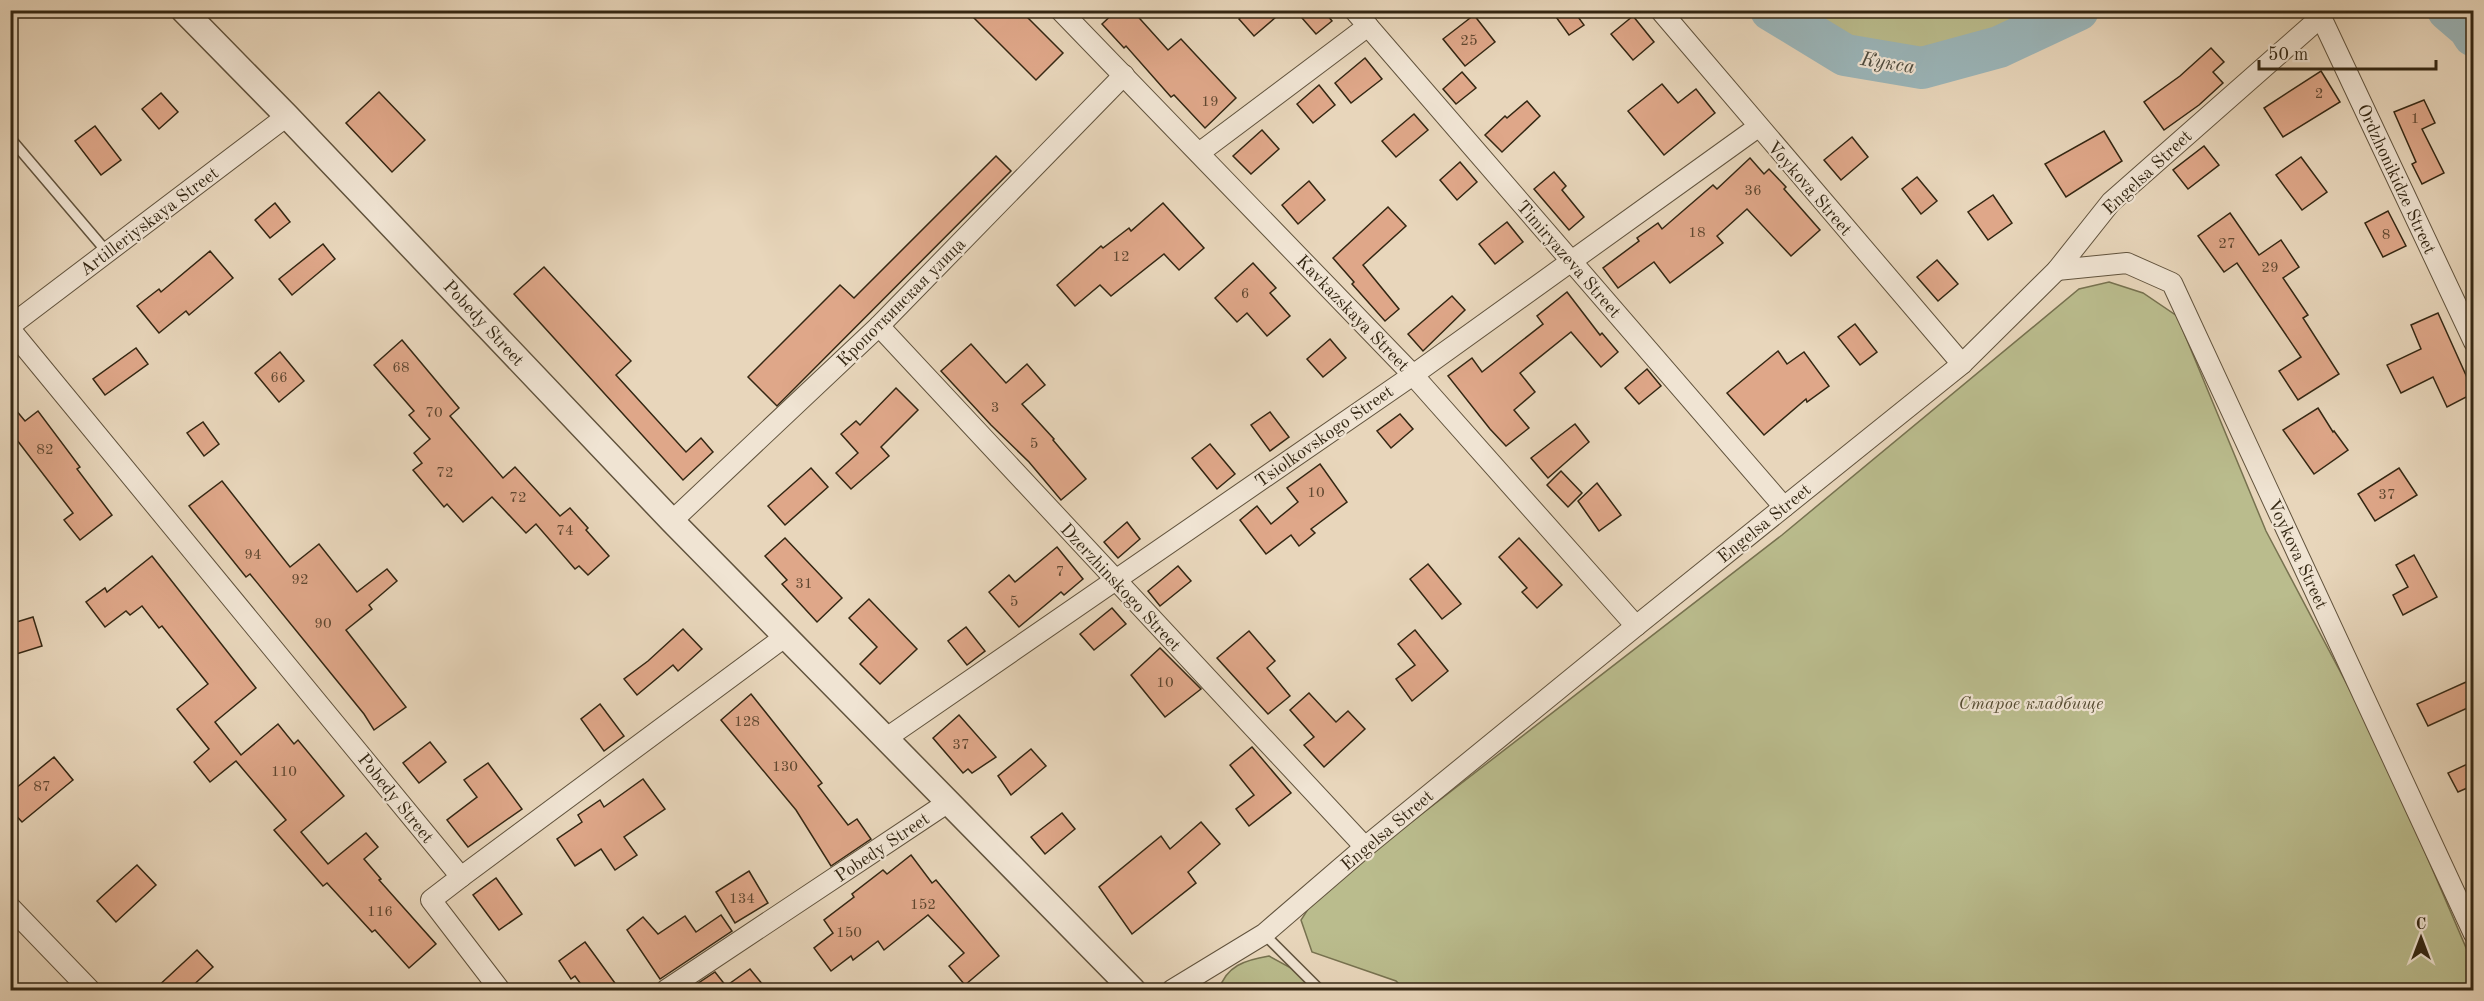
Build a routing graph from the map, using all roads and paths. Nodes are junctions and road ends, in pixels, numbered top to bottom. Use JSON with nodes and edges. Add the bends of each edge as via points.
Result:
{"nodes":[{"id":1,"x":183,"y":10,"type":"edge"},
{"id":2,"x":1060,"y":10,"type":"edge"},
{"id":3,"x":1354,"y":10,"type":"edge"},
{"id":4,"x":1660,"y":10,"type":"edge"},
{"id":5,"x":2321,"y":14,"type":"edge"},
{"id":6,"x":1368,"y":26,"type":"junction"},
{"id":7,"x":1124,"y":75,"type":"junction"},
{"id":8,"x":287,"y":116,"type":"junction"},
{"id":9,"x":1758,"y":127,"type":"junction"},
{"id":10,"x":10,"y":138,"type":"edge"},
{"id":11,"x":1199,"y":153,"type":"junction"},
{"id":12,"x":107,"y":252,"type":"junction"},
{"id":13,"x":1570,"y":260,"type":"junction"},
{"id":14,"x":2057,"y":270,"type":"junction"},
{"id":15,"x":879,"y":327,"type":"junction"},
{"id":16,"x":10,"y":328,"type":"edge"},
{"id":17,"x":2474,"y":342,"type":"edge"},
{"id":18,"x":1962,"y":364,"type":"junction"},
{"id":19,"x":1413,"y":375,"type":"junction"},
{"id":20,"x":1784,"y":507,"type":"junction"},
{"id":21,"x":672,"y":521,"type":"junction"},
{"id":22,"x":1116,"y":582,"type":"junction"},
{"id":23,"x":1636,"y":626,"type":"junction"},
{"id":24,"x":786,"y":636,"type":"junction"},
{"id":25,"x":885,"y":739,"type":"junction"},
{"id":26,"x":947,"y":803,"type":"junction"},
{"id":27,"x":1365,"y":847,"type":"junction"},
{"id":28,"x":461,"y":877,"type":"junction"},
{"id":29,"x":2466,"y":898,"type":"edge"},
{"id":30,"x":10,"y":907,"type":"edge"},
{"id":31,"x":1264,"y":934,"type":"junction"},
{"id":32,"x":2474,"y":934,"type":"edge"},
{"id":33,"x":1126,"y":988,"type":"edge"},
{"id":34,"x":90,"y":990,"type":"edge"},
{"id":35,"x":500,"y":990,"type":"edge"},
{"id":36,"x":666,"y":990,"type":"edge"},
{"id":37,"x":1172,"y":990,"type":"edge"},
{"id":38,"x":1320,"y":990,"type":"edge"}],
"edges":[{"from":1,"to":8,"type":"street","name":"Pobedy Street"},
{"from":2,"to":7,"type":"street","name":"Kavkazskaya Street"},
{"from":3,"to":6,"type":"street","name":"Timiryazeva Street"},
{"from":4,"to":9,"type":"street","name":"Voykova Street"},
{"from":5,"to":14,"type":"street","name":"Engelsa Street","via":[[2111,202]]},
{"from":5,"to":17,"type":"street","name":"Ordzhonikidze Street"},
{"from":6,"to":11,"type":"street"},
{"from":6,"to":13,"type":"street","name":"Timiryazeva Street"},
{"from":7,"to":11,"type":"street","name":"Kavkazskaya Street"},
{"from":7,"to":15,"type":"street","name":"Кропоткинская улица"},
{"from":8,"to":12,"type":"street","name":"Artilleriyskaya Street"},
{"from":8,"to":21,"type":"street","name":"Pobedy Street"},
{"from":9,"to":13,"type":"street","name":"Tsiolkovskogo Street"},
{"from":9,"to":18,"type":"street","name":"Voykova Street"},
{"from":10,"to":12,"type":"lane"},
{"from":11,"to":19,"type":"street","name":"Kavkazskaya Street"},
{"from":12,"to":16,"type":"street","name":"Artilleriyskaya Street"},
{"from":13,"to":19,"type":"street","name":"Tsiolkovskogo Street"},
{"from":13,"to":20,"type":"street","name":"Timiryazeva Street"},
{"from":14,"to":18,"type":"street","name":"Engelsa Street"},
{"from":14,"to":29,"type":"street","name":"Voykova Street","via":[[2127,263],[2172,283]]},
{"from":15,"to":21,"type":"street","name":"Кропоткинская улица"},
{"from":15,"to":22,"type":"street","name":"Dzerzhinskogo Street"},
{"from":16,"to":28,"type":"street","name":"Pobedy Street"},
{"from":18,"to":20,"type":"street","name":"Engelsa Street"},
{"from":19,"to":22,"type":"street","name":"Tsiolkovskogo Street"},
{"from":19,"to":23,"type":"street","name":"Kavkazskaya Street"},
{"from":20,"to":23,"type":"street","name":"Engelsa Street"},
{"from":21,"to":24,"type":"street","name":"Pobedy Street"},
{"from":22,"to":25,"type":"street","name":"Tsiolkovskogo Street"},
{"from":22,"to":27,"type":"street","name":"Dzerzhinskogo Street"},
{"from":23,"to":27,"type":"street","name":"Engelsa Street"},
{"from":24,"to":25,"type":"street","name":"Pobedy Street"},
{"from":24,"to":28,"type":"street"},
{"from":25,"to":26,"type":"street","name":"Pobedy Street"},
{"from":26,"to":33,"type":"street","name":"Pobedy Street"},
{"from":26,"to":36,"type":"street","name":"Pobedy Street"},
{"from":27,"to":31,"type":"street","name":"Engelsa Street"},
{"from":28,"to":35,"type":"street","via":[[431,900]]},
{"from":29,"to":32,"type":"street","name":"Voykova Street"},
{"from":30,"to":34,"type":"street"},
{"from":31,"to":37,"type":"street","name":"Engelsa Street"},
{"from":31,"to":38,"type":"lane"}]}
